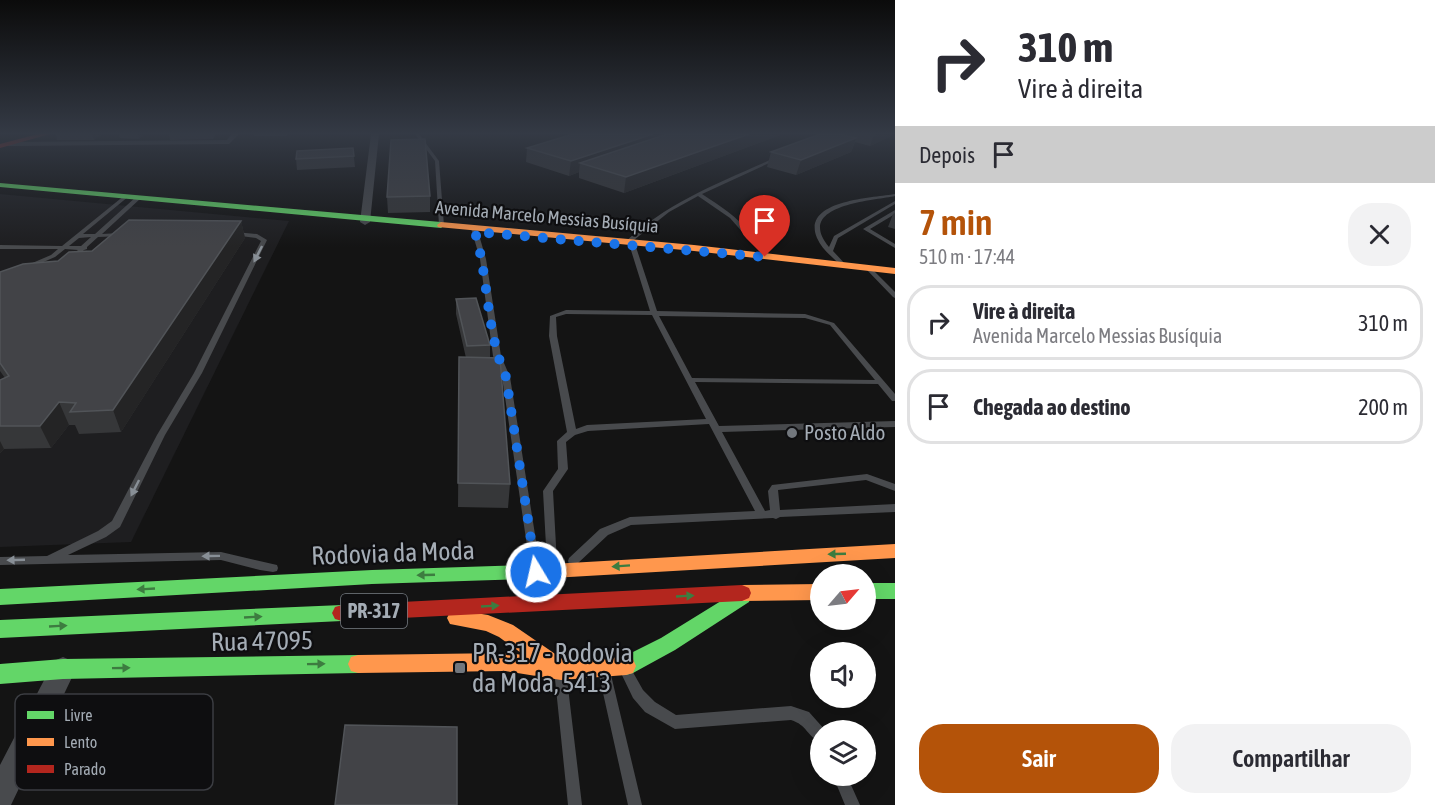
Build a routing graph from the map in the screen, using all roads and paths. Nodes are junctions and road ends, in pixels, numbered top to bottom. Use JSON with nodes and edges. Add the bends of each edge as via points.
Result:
{"nodes":[{"id":1,"x":371,"y":172,"type":"edge"},
{"id":2,"x":438,"y":172,"type":"edge"},
{"id":3,"x":748,"y":172,"type":"edge"},
{"id":4,"x":0,"y":184,"type":"edge"},
{"id":5,"x":0,"y":189,"type":"edge"},
{"id":6,"x":698,"y":194,"type":"junction"},
{"id":7,"x":895,"y":195,"type":"edge"},
{"id":8,"x":130,"y":199,"type":"junction"},
{"id":9,"x":895,"y":202,"type":"edge"},
{"id":10,"x":895,"y":212,"type":"edge"},
{"id":11,"x":886,"y":216,"type":"junction"},
{"id":12,"x":895,"y":219,"type":"edge"},
{"id":13,"x":365,"y":220,"type":"junction"},
{"id":14,"x":93,"y":225,"type":"junction"},
{"id":15,"x":105,"y":225,"type":"junction"},
{"id":16,"x":442,"y":225,"type":"junction"},
{"id":17,"x":474,"y":230,"type":"junction"},
{"id":18,"x":222,"y":234,"type":"edge"},
{"id":19,"x":747,"y":234,"type":"dead end"},
{"id":20,"x":96,"y":235,"type":"junction"},
{"id":21,"x":130,"y":235,"type":"edge"},
{"id":22,"x":76,"y":236,"type":"junction"},
{"id":23,"x":630,"y":245,"type":"junction"},
{"id":24,"x":895,"y":246,"type":"edge"},
{"id":25,"x":0,"y":247,"type":"edge"},
{"id":26,"x":63,"y":247,"type":"junction"},
{"id":27,"x":85,"y":248,"type":"junction"},
{"id":28,"x":831,"y":250,"type":"junction"},
{"id":29,"x":67,"y":261,"type":"edge"},
{"id":30,"x":844,"y":266,"type":"junction"},
{"id":31,"x":21,"y":268,"type":"edge"},
{"id":32,"x":868,"y":268,"type":"junction"},
{"id":33,"x":895,"y":271,"type":"edge"},
{"id":34,"x":895,"y":296,"type":"edge"},
{"id":35,"x":655,"y":315,"type":"junction"},
{"id":36,"x":690,"y":380,"type":"junction"},
{"id":37,"x":880,"y":382,"type":"junction"},
{"id":38,"x":895,"y":399,"type":"edge"},
{"id":39,"x":895,"y":424,"type":"edge"},
{"id":40,"x":713,"y":425,"type":"junction"},
{"id":41,"x":572,"y":433,"type":"junction"},
{"id":42,"x":895,"y":488,"type":"edge"},
{"id":43,"x":895,"y":508,"type":"edge"},
{"id":44,"x":776,"y":514,"type":"junction"},
{"id":45,"x":762,"y":515,"type":"junction"},
{"id":46,"x":895,"y":551,"type":"edge"},
{"id":47,"x":50,"y":559,"type":"junction"},
{"id":48,"x":0,"y":561,"type":"edge"},
{"id":49,"x":558,"y":570,"type":"junction"},
{"id":50,"x":536,"y":572,"type":"junction"},
{"id":51,"x":372,"y":577,"type":"junction"},
{"id":52,"x":876,"y":591,"type":"edge"},
{"id":53,"x":895,"y":591,"type":"edge"},
{"id":54,"x":810,"y":592,"type":"edge"},
{"id":55,"x":747,"y":593,"type":"junction"},
{"id":56,"x":0,"y":597,"type":"edge"},
{"id":57,"x":410,"y":609,"type":"junction"},
{"id":58,"x":0,"y":629,"type":"edge"},
{"id":59,"x":624,"y":668,"type":"junction"},
{"id":60,"x":63,"y":669,"type":"junction"},
{"id":61,"x":603,"y":669,"type":"junction"},
{"id":62,"x":561,"y":670,"type":"junction"},
{"id":63,"x":0,"y":674,"type":"edge"},
{"id":64,"x":50,"y":694,"type":"edge"},
{"id":65,"x":810,"y":724,"type":"edge"},
{"id":66,"x":15,"y":765,"type":"edge"},
{"id":67,"x":844,"y":786,"type":"edge"},
{"id":68,"x":0,"y":795,"type":"edge"},
{"id":69,"x":574,"y":805,"type":"edge"},
{"id":70,"x":635,"y":805,"type":"edge"},
{"id":71,"x":853,"y":805,"type":"edge"}],
"edges":[{"from":1,"to":13,"type":"street"},
{"from":2,"to":16,"type":"lane"},
{"from":3,"to":6,"type":"lane"},
{"from":4,"to":8,"type":"main road"},
{"from":5,"to":8,"type":"main road"},
{"from":6,"to":19,"type":"lane","via":[[723,210]]},
{"from":6,"to":23,"type":"lane","via":[[667,211]]},
{"from":7,"to":28,"type":"lane","via":[[824,211],[817,230]]},
{"from":8,"to":13,"type":"main road"},
{"from":8,"to":14,"type":"lane"},
{"from":8,"to":15,"type":"lane"},
{"from":9,"to":28,"type":"lane","via":[[837,237]]},
{"from":10,"to":11,"type":"lane"},
{"from":11,"to":12,"type":"lane"},
{"from":11,"to":24,"type":"lane","via":[[866,230]]},
{"from":13,"to":16,"type":"main road","name":"Avenida Marcelo Messias Busíquia"},
{"from":13,"to":17,"type":"main road","name":"Avenida Marcelo Messias Busíquia"},
{"from":14,"to":15,"type":"lane"},
{"from":14,"to":22,"type":"lane"},
{"from":15,"to":20,"type":"lane"},
{"from":16,"to":17,"type":"main road","name":"Avenida Marcelo Messias Busíquia"},
{"from":17,"to":23,"type":"main road","name":"Avenida Marcelo Messias Busíquia"},
{"from":17,"to":50,"type":"lane","via":[[483,259],[496,356],[506,377]]},
{"from":18,"to":47,"type":"lane","one_way":true,"via":[[244,234],[264,240],[198,373],[116,524]]},
{"from":20,"to":21,"type":"lane"},
{"from":20,"to":22,"type":"lane"},
{"from":20,"to":27,"type":"lane"},
{"from":22,"to":26,"type":"lane"},
{"from":23,"to":30,"type":"main road","name":"Avenida Marcelo Messias Busíquia"},
{"from":23,"to":35,"type":"lane"},
{"from":25,"to":26,"type":"lane"},
{"from":26,"to":27,"type":"lane"},
{"from":26,"to":31,"type":"lane","via":[[47,260]]},
{"from":27,"to":29,"type":"lane"},
{"from":28,"to":30,"type":"lane"},
{"from":30,"to":32,"type":"main road","name":"Avenida Marcelo Messias Busíquia"},
{"from":32,"to":33,"type":"main road","name":"Avenida Marcelo Messias Busíquia"},
{"from":32,"to":34,"type":"lane"},
{"from":35,"to":36,"type":"lane"},
{"from":35,"to":37,"type":"lane","via":[[819,319],[832,324]]},
{"from":35,"to":41,"type":"lane","via":[[566,312],[553,316],[553,336]]},
{"from":36,"to":37,"type":"lane"},
{"from":36,"to":40,"type":"lane"},
{"from":37,"to":38,"type":"lane"},
{"from":39,"to":40,"type":"lane"},
{"from":40,"to":41,"type":"lane","via":[[587,428]]},
{"from":40,"to":45,"type":"lane"},
{"from":41,"to":49,"type":"lane","via":[[561,441],[563,469],[548,491]]},
{"from":42,"to":44,"type":"lane","via":[[867,477],[775,487]]},
{"from":43,"to":44,"type":"lane"},
{"from":44,"to":45,"type":"lane"},
{"from":45,"to":49,"type":"lane","via":[[630,521],[604,532]]},
{"from":46,"to":49,"type":"main road","name":"Rodovia da Moda","number":"PR-317","one_way":true},
{"from":47,"to":48,"type":"lane","one_way":true},
{"from":51,"to":47,"type":"lane","one_way":true,"via":[[260,566],[221,556]]},
{"from":49,"to":50,"type":"main road","name":"Rodovia da Moda","number":"PR-317"},
{"from":50,"to":51,"type":"main road","name":"Rodovia da Moda","number":"PR-317","one_way":true},
{"from":51,"to":56,"type":"main road","name":"Rodovia da Moda","number":"PR-317","one_way":true},
{"from":52,"to":53,"type":"main road"},
{"from":54,"to":55,"type":"main road","number":"PR-317"},
{"from":57,"to":55,"type":"main road","number":"PR-317","one_way":true},
{"from":55,"to":59,"type":"main road"},
{"from":58,"to":57,"type":"main road","number":"PR-317","one_way":true},
{"from":57,"to":62,"type":"main road","via":[[488,623],[506,631]]},
{"from":59,"to":61,"type":"main road","name":"Rua 47095"},
{"from":59,"to":65,"type":"lane","via":[[650,707],[675,722],[791,712]]},
{"from":60,"to":62,"type":"main road","name":"Rua 47095","one_way":true,"via":[[463,662]]},
{"from":60,"to":63,"type":"main road","name":"Rua 47095"},
{"from":60,"to":64,"type":"street"},
{"from":61,"to":62,"type":"main road","name":"Rua 47095"},
{"from":61,"to":70,"type":"lane"},
{"from":62,"to":69,"type":"lane"},
{"from":66,"to":68,"type":"street"},
{"from":67,"to":71,"type":"lane"}]}
